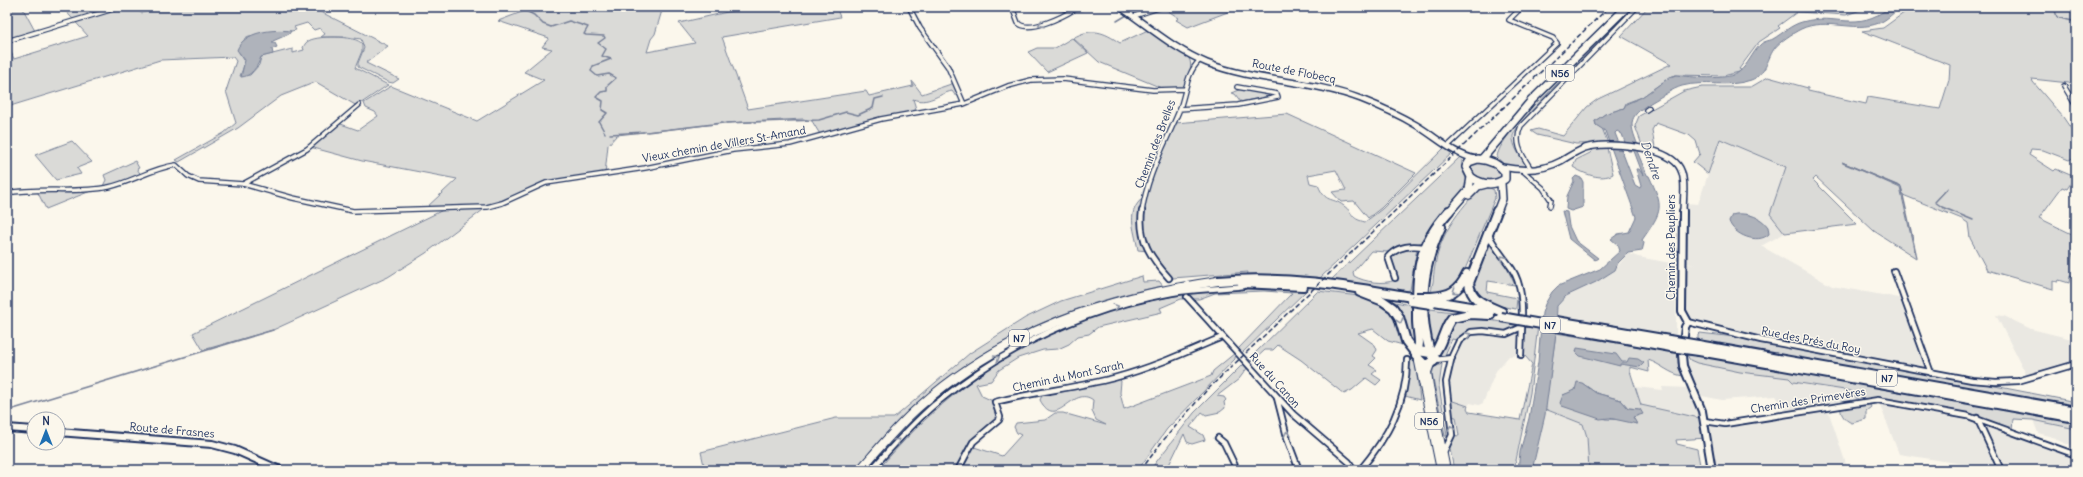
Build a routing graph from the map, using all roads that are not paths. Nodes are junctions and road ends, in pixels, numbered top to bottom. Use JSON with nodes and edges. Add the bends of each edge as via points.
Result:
{"nodes":[{"id":1,"x":120,"y":7,"type":"edge"},
{"id":2,"x":909,"y":7,"type":"edge"},
{"id":3,"x":1012,"y":7,"type":"edge"},
{"id":4,"x":1059,"y":7,"type":"edge"},
{"id":5,"x":1084,"y":7,"type":"edge"},
{"id":6,"x":1120,"y":7,"type":"edge"},
{"id":7,"x":1151,"y":7,"type":"edge"},
{"id":8,"x":1161,"y":7,"type":"edge"},
{"id":9,"x":1522,"y":7,"type":"edge"},
{"id":10,"x":1627,"y":7,"type":"edge"},
{"id":11,"x":1637,"y":7,"type":"edge"},
{"id":12,"x":1075,"y":9,"type":"junction"},
{"id":13,"x":1130,"y":13,"type":"junction"},
{"id":14,"x":7,"y":41,"type":"edge"},
{"id":15,"x":1200,"y":60,"type":"junction"},
{"id":16,"x":2064,"y":86,"type":"dead end"},
{"id":17,"x":1237,"y":88,"type":"dead end"},
{"id":18,"x":1185,"y":90,"type":"junction"},
{"id":19,"x":964,"y":104,"type":"junction"},
{"id":20,"x":360,"y":105,"type":"dead end"},
{"id":21,"x":2076,"y":106,"type":"edge"},
{"id":22,"x":1179,"y":109,"type":"junction"},
{"id":23,"x":1498,"y":142,"type":"junction"},
{"id":24,"x":1449,"y":145,"type":"junction"},
{"id":25,"x":1465,"y":157,"type":"junction"},
{"id":26,"x":1480,"y":159,"type":"junction"},
{"id":27,"x":1467,"y":165,"type":"junction"},
{"id":28,"x":1502,"y":169,"type":"junction"},
{"id":29,"x":1531,"y":169,"type":"junction"},
{"id":30,"x":1519,"y":170,"type":"junction"},
{"id":31,"x":1471,"y":177,"type":"junction"},
{"id":32,"x":1500,"y":183,"type":"junction"},
{"id":33,"x":243,"y":184,"type":"junction"},
{"id":34,"x":1487,"y":184,"type":"junction"},
{"id":35,"x":7,"y":192,"type":"edge"},
{"id":36,"x":1550,"y":206,"type":"dead end"},
{"id":37,"x":1489,"y":234,"type":"junction"},
{"id":38,"x":1424,"y":247,"type":"junction"},
{"id":39,"x":1894,"y":271,"type":"dead end"},
{"id":40,"x":1169,"y":278,"type":"dead end"},
{"id":41,"x":1395,"y":278,"type":"dead end"},
{"id":42,"x":1218,"y":281,"type":"junction"},
{"id":43,"x":1248,"y":284,"type":"junction"},
{"id":44,"x":1359,"y":292,"type":"junction"},
{"id":45,"x":1187,"y":298,"type":"dead end"},
{"id":46,"x":1411,"y":299,"type":"junction"},
{"id":47,"x":1431,"y":301,"type":"junction"},
{"id":48,"x":1502,"y":314,"type":"junction"},
{"id":49,"x":1490,"y":315,"type":"junction"},
{"id":50,"x":1688,"y":322,"type":"junction"},
{"id":51,"x":1522,"y":327,"type":"junction"},
{"id":52,"x":1222,"y":337,"type":"junction"},
{"id":53,"x":1698,"y":348,"type":"junction"},
{"id":54,"x":1418,"y":355,"type":"junction"},
{"id":55,"x":1521,"y":355,"type":"dead end"},
{"id":56,"x":1432,"y":358,"type":"junction"},
{"id":57,"x":1452,"y":358,"type":"junction"},
{"id":58,"x":1407,"y":360,"type":"dead end"},
{"id":59,"x":2076,"y":364,"type":"edge"},
{"id":60,"x":1449,"y":366,"type":"junction"},
{"id":61,"x":1931,"y":372,"type":"junction"},
{"id":62,"x":1277,"y":396,"type":"junction"},
{"id":63,"x":2076,"y":410,"type":"edge"},
{"id":64,"x":1977,"y":418,"type":"junction"},
{"id":65,"x":2076,"y":418,"type":"edge"},
{"id":66,"x":1704,"y":421,"type":"junction"},
{"id":67,"x":7,"y":428,"type":"edge"},
{"id":68,"x":26,"y":429,"type":"edge"},
{"id":69,"x":66,"y":433,"type":"edge"},
{"id":70,"x":1218,"y":438,"type":"dead end"},
{"id":71,"x":1443,"y":455,"type":"junction"},
{"id":72,"x":2076,"y":455,"type":"edge"},
{"id":73,"x":280,"y":470,"type":"edge"},
{"id":74,"x":860,"y":470,"type":"edge"},
{"id":75,"x":871,"y":470,"type":"edge"},
{"id":76,"x":958,"y":470,"type":"edge"},
{"id":77,"x":1237,"y":470,"type":"edge"},
{"id":78,"x":1299,"y":470,"type":"edge"},
{"id":79,"x":1354,"y":470,"type":"edge"},
{"id":80,"x":1360,"y":470,"type":"edge"},
{"id":81,"x":1440,"y":470,"type":"edge"},
{"id":82,"x":1446,"y":470,"type":"edge"},
{"id":83,"x":1712,"y":470,"type":"edge"},
{"id":84,"x":2001,"y":470,"type":"edge"}],
"edges":[{"from":1,"to":14,"type":"street"},
{"from":2,"to":19,"type":"street","via":[[920,28],[948,67]]},
{"from":12,"to":3,"type":"street","one_way":true,"via":[[1028,27],[1019,24]]},
{"from":4,"to":12,"type":"street"},
{"from":5,"to":12,"type":"street"},
{"from":6,"to":13,"type":"street","name":"Route de Flobecq"},
{"from":7,"to":13,"type":"street"},
{"from":8,"to":13,"type":"street"},
{"from":9,"to":24,"type":"street","via":[[1509,18],[1513,23],[1553,38],[1557,43]]},
{"from":10,"to":23,"type":"highway","number":"N56","via":[[1531,101]]},
{"from":11,"to":29,"type":"street","via":[[1521,126],[1516,135],[1517,144]]},
{"from":13,"to":15,"type":"street","name":"Route de Flobecq"},
{"from":15,"to":18,"type":"street","name":"Chemin des Brelles","via":[[1194,65]]},
{"from":15,"to":24,"type":"street","name":"Route de Flobecq","via":[[1228,70],[1307,84],[1348,95],[1415,124]]},
{"from":16,"to":21,"type":"street"},
{"from":17,"to":22,"type":"street","via":[[1277,94],[1278,97],[1238,105]]},
{"from":18,"to":19,"type":"street","name":"Vieux chemin de Villers St-Amand","via":[[1040,80],[1013,84]]},
{"from":18,"to":22,"type":"street","name":"Chemin des Brelles"},
{"from":19,"to":33,"type":"street","name":"Vieux chemin de Villers St-Amand","via":[[888,117],[790,144],[733,150],[645,168],[546,183],[487,207],[358,212],[302,201]]},
{"from":20,"to":33,"type":"street","via":[[307,149]]},
{"from":22,"to":40,"type":"street","name":"Chemin des Brelles","via":[[1152,170],[1141,213],[1148,252]]},
{"from":23,"to":26,"type":"highway","number":"N56"},
{"from":23,"to":28,"type":"highway","via":[[1495,154]]},
{"from":24,"to":25,"type":"street","name":"Route de Flobecq"},
{"from":25,"to":26,"type":"street","name":"Route de Flobecq"},
{"from":25,"to":27,"type":"street"},
{"from":26,"to":27,"type":"highway","number":"N56"},
{"from":26,"to":28,"type":"highway"},
{"from":27,"to":31,"type":"highway","via":[[1466,172]]},
{"from":28,"to":30,"type":"street","name":"Chemin des Peupliers"},
{"from":28,"to":32,"type":"highway","via":[[1505,179]]},
{"from":29,"to":30,"type":"street","name":"Chemin des Peupliers"},
{"from":29,"to":50,"type":"street","name":"Chemin des Peupliers","via":[[1553,165],[1581,149],[1594,146],[1650,150],[1672,158],[1682,170],[1682,311]]},
{"from":30,"to":36,"type":"street","via":[[1546,191],[1551,200]]},
{"from":31,"to":34,"type":"highway"},
{"from":31,"to":38,"type":"highway","number":"N56","via":[[1469,189],[1438,224]]},
{"from":32,"to":34,"type":"highway","number":"N56"},
{"from":32,"to":37,"type":"highway","via":[[1502,199]]},
{"from":33,"to":35,"type":"street","name":"Vieux chemin de Villers St-Amand","via":[[199,181],[188,176],[178,165],[173,165],[109,188],[29,189]]},
{"from":34,"to":47,"type":"highway","one_way":true,"via":[[1497,190],[1499,199],[1462,287],[1452,295]]},
{"from":34,"to":56,"type":"highway","number":"N56","via":[[1477,187],[1449,217],[1432,244],[1426,272],[1424,318],[1425,335]]},
{"from":37,"to":48,"type":"highway","via":[[1469,288],[1471,296],[1477,301]]},
{"from":51,"to":37,"type":"street","one_way":true,"via":[[1521,293],[1513,271],[1493,244]]},
{"from":38,"to":41,"type":"street","via":[[1411,246],[1391,252],[1388,257]]},
{"from":38,"to":54,"type":"highway","number":"N56","via":[[1418,274]]},
{"from":39,"to":61,"type":"street"},
{"from":42,"to":43,"type":"highway","number":"N7"},
{"from":42,"to":46,"type":"highway","via":[[1251,278],[1286,279],[1347,286]]},
{"from":42,"to":74,"type":"main road","number":"N7","via":[[1164,288],[1121,298],[1067,316],[1018,338],[937,391],[904,421]]},
{"from":43,"to":44,"type":"highway","number":"N7","via":[[1306,286]]},
{"from":75,"to":43,"type":"street","one_way":true,"via":[[920,416],[956,385],[998,357],[1030,340],[1080,318],[1135,302],[1180,292]]},
{"from":44,"to":46,"type":"highway","number":"N7"},
{"from":44,"to":54,"type":"highway","one_way":true,"via":[[1384,301],[1393,308],[1399,317],[1406,340]]},
{"from":45,"to":52,"type":"street","name":"Rue du Canon"},
{"from":46,"to":47,"type":"highway","number":"N7","bridge":true},
{"from":47,"to":48,"type":"highway","number":"N7"},
{"from":47,"to":49,"type":"highway","number":"N7"},
{"from":48,"to":49,"type":"highway","number":"N7"},
{"from":48,"to":53,"type":"highway","number":"N7","bridge":true},
{"from":49,"to":56,"type":"highway","via":[[1470,314],[1452,318],[1443,333],[1440,347]]},
{"from":50,"to":61,"type":"street","name":"Rue des Prés du Roy","via":[[1761,340]]},
{"from":50,"to":66,"type":"street","via":[[1685,327],[1683,366],[1700,403]]},
{"from":51,"to":55,"type":"street"},
{"from":57,"to":51,"type":"street","one_way":true,"via":[[1459,341],[1467,334],[1480,331],[1506,334]]},
{"from":52,"to":62,"type":"street","name":"Rue du Canon"},
{"from":52,"to":76,"type":"street","name":"Chemin du Mont Sarah","via":[[1114,378],[1029,392],[995,402],[999,420],[973,442]]},
{"from":53,"to":63,"type":"highway","number":"N7"},
{"from":53,"to":65,"type":"highway","number":"N7"},
{"from":54,"to":56,"type":"highway"},
{"from":54,"to":56,"type":"highway"},
{"from":54,"to":81,"type":"main road","number":"N56"},
{"from":56,"to":57,"type":"street"},
{"from":56,"to":60,"type":"street"},
{"from":56,"to":71,"type":"main road","number":"N56","via":[[1427,372],[1428,386]]},
{"from":57,"to":60,"type":"street"},
{"from":58,"to":80,"type":"street","via":[[1406,386],[1394,419],[1375,452]]},
{"from":59,"to":61,"type":"street","name":"Rue des Prés du Roy","via":[[2007,382],[1972,380]]},
{"from":71,"to":60,"type":"street","one_way":true,"via":[[1452,438],[1446,399]]},
{"from":78,"to":62,"type":"street","one_way":true,"via":[[1288,441]]},
{"from":62,"to":79,"type":"street","name":"Rue du Canon","via":[[1300,421],[1349,462]]},
{"from":64,"to":66,"type":"street","name":"Chemin des Primevères","via":[[1874,400],[1725,424]]},
{"from":64,"to":72,"type":"street","name":"Chemin des Primevères"},
{"from":64,"to":84,"type":"street"},
{"from":66,"to":83,"type":"street"},
{"from":67,"to":68,"type":"street"},
{"from":69,"to":73,"type":"street","name":"Route de Frasnes","via":[[212,444],[235,450]]},
{"from":70,"to":77,"type":"street","via":[[1224,443]]},
{"from":71,"to":82,"type":"main road","number":"N56"}]}
